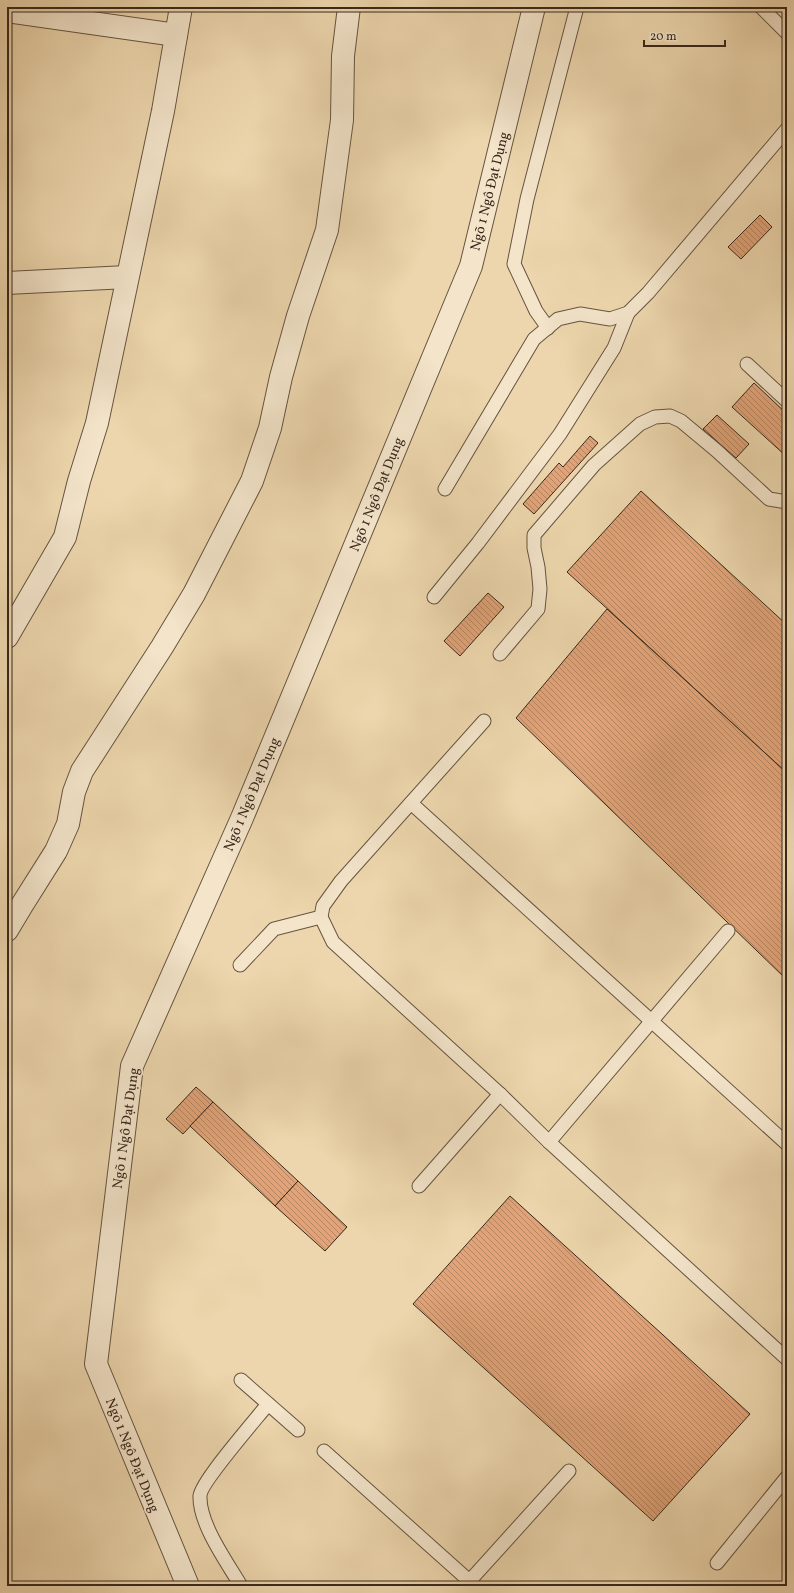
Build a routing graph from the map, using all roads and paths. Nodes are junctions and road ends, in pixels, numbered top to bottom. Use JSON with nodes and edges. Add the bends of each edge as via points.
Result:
{"nodes":[{"id":1,"x":180,"y":7,"type":"edge"},
{"id":2,"x":349,"y":7,"type":"edge"},
{"id":3,"x":534,"y":7,"type":"edge"},
{"id":4,"x":578,"y":7,"type":"edge"},
{"id":5,"x":761,"y":7,"type":"edge"},
{"id":6,"x":7,"y":11,"type":"edge"},
{"id":7,"x":787,"y":33,"type":"edge"},
{"id":8,"x":176,"y":35,"type":"junction"},
{"id":9,"x":787,"y":129,"type":"edge"},
{"id":10,"x":128,"y":277,"type":"junction"},
{"id":11,"x":7,"y":283,"type":"edge"},
{"id":12,"x":628,"y":313,"type":"junction"},
{"id":13,"x":548,"y":328,"type":"junction"},
{"id":14,"x":748,"y":364,"type":"dead end"},
{"id":15,"x":787,"y":401,"type":"edge"},
{"id":16,"x":445,"y":489,"type":"dead end"},
{"id":17,"x":787,"y":502,"type":"edge"},
{"id":18,"x":434,"y":597,"type":"dead end"},
{"id":19,"x":7,"y":637,"type":"edge"},
{"id":20,"x":500,"y":654,"type":"dead end"},
{"id":21,"x":484,"y":721,"type":"dead end"},
{"id":22,"x":411,"y":803,"type":"junction"},
{"id":23,"x":321,"y":917,"type":"junction"},
{"id":24,"x":7,"y":930,"type":"edge"},
{"id":25,"x":728,"y":931,"type":"dead end"},
{"id":26,"x":240,"y":965,"type":"dead end"},
{"id":27,"x":651,"y":1021,"type":"junction"},
{"id":28,"x":500,"y":1094,"type":"junction"},
{"id":29,"x":549,"y":1142,"type":"junction"},
{"id":30,"x":787,"y":1144,"type":"edge"},
{"id":31,"x":419,"y":1186,"type":"dead end"},
{"id":32,"x":787,"y":1359,"type":"edge"},
{"id":33,"x":241,"y":1380,"type":"dead end"},
{"id":34,"x":268,"y":1404,"type":"junction"},
{"id":35,"x":298,"y":1430,"type":"dead end"},
{"id":36,"x":324,"y":1451,"type":"dead end"},
{"id":37,"x":569,"y":1470,"type":"dead end"},
{"id":38,"x":787,"y":1477,"type":"edge"},
{"id":39,"x":717,"y":1562,"type":"dead end"},
{"id":40,"x":469,"y":1584,"type":"edge"},
{"id":41,"x":188,"y":1586,"type":"edge"},
{"id":42,"x":241,"y":1586,"type":"edge"}],
"edges":[{"from":1,"to":8,"type":"street"},
{"from":2,"to":24,"type":"street","via":[[343,56],[342,120],[327,230],[298,316],[270,428],[252,481],[194,594],[82,771],[74,792],[68,824],[56,851]]},
{"from":3,"to":41,"type":"street","name":"Ngõ 1 Ngô Đạt Dụng","via":[[471,266],[242,818],[132,1066],[96,1364]]},
{"from":4,"to":13,"type":"lane","via":[[527,199],[514,264],[536,311]]},
{"from":5,"to":7,"type":"lane"},
{"from":6,"to":8,"type":"street"},
{"from":8,"to":10,"type":"street","via":[[163,111]]},
{"from":9,"to":12,"type":"lane","via":[[648,293]]},
{"from":10,"to":11,"type":"street"},
{"from":10,"to":19,"type":"street","via":[[97,423],[65,537]]},
{"from":12,"to":13,"type":"lane","via":[[610,319],[580,314],[558,319]]},
{"from":12,"to":18,"type":"lane","via":[[614,348],[560,434]]},
{"from":13,"to":16,"type":"lane","via":[[534,339]]},
{"from":14,"to":15,"type":"lane"},
{"from":17,"to":20,"type":"lane","via":[[769,499],[681,421],[670,416],[656,417],[640,424],[594,465],[534,535],[540,589],[538,609]]},
{"from":21,"to":22,"type":"lane"},
{"from":22,"to":23,"type":"lane","via":[[340,881],[323,906]]},
{"from":22,"to":27,"type":"lane"},
{"from":23,"to":26,"type":"lane","via":[[274,929]]},
{"from":23,"to":28,"type":"lane","via":[[333,942]]},
{"from":25,"to":27,"type":"lane"},
{"from":27,"to":29,"type":"lane"},
{"from":27,"to":30,"type":"lane"},
{"from":28,"to":29,"type":"lane"},
{"from":28,"to":31,"type":"lane"},
{"from":29,"to":32,"type":"lane"},
{"from":33,"to":34,"type":"lane"},
{"from":34,"to":35,"type":"lane"},
{"from":34,"to":42,"type":"lane","via":[[207,1480],[199,1494],[201,1513],[220,1552]]},
{"from":36,"to":40,"type":"lane"},
{"from":37,"to":40,"type":"lane"},
{"from":38,"to":39,"type":"lane"}]}
